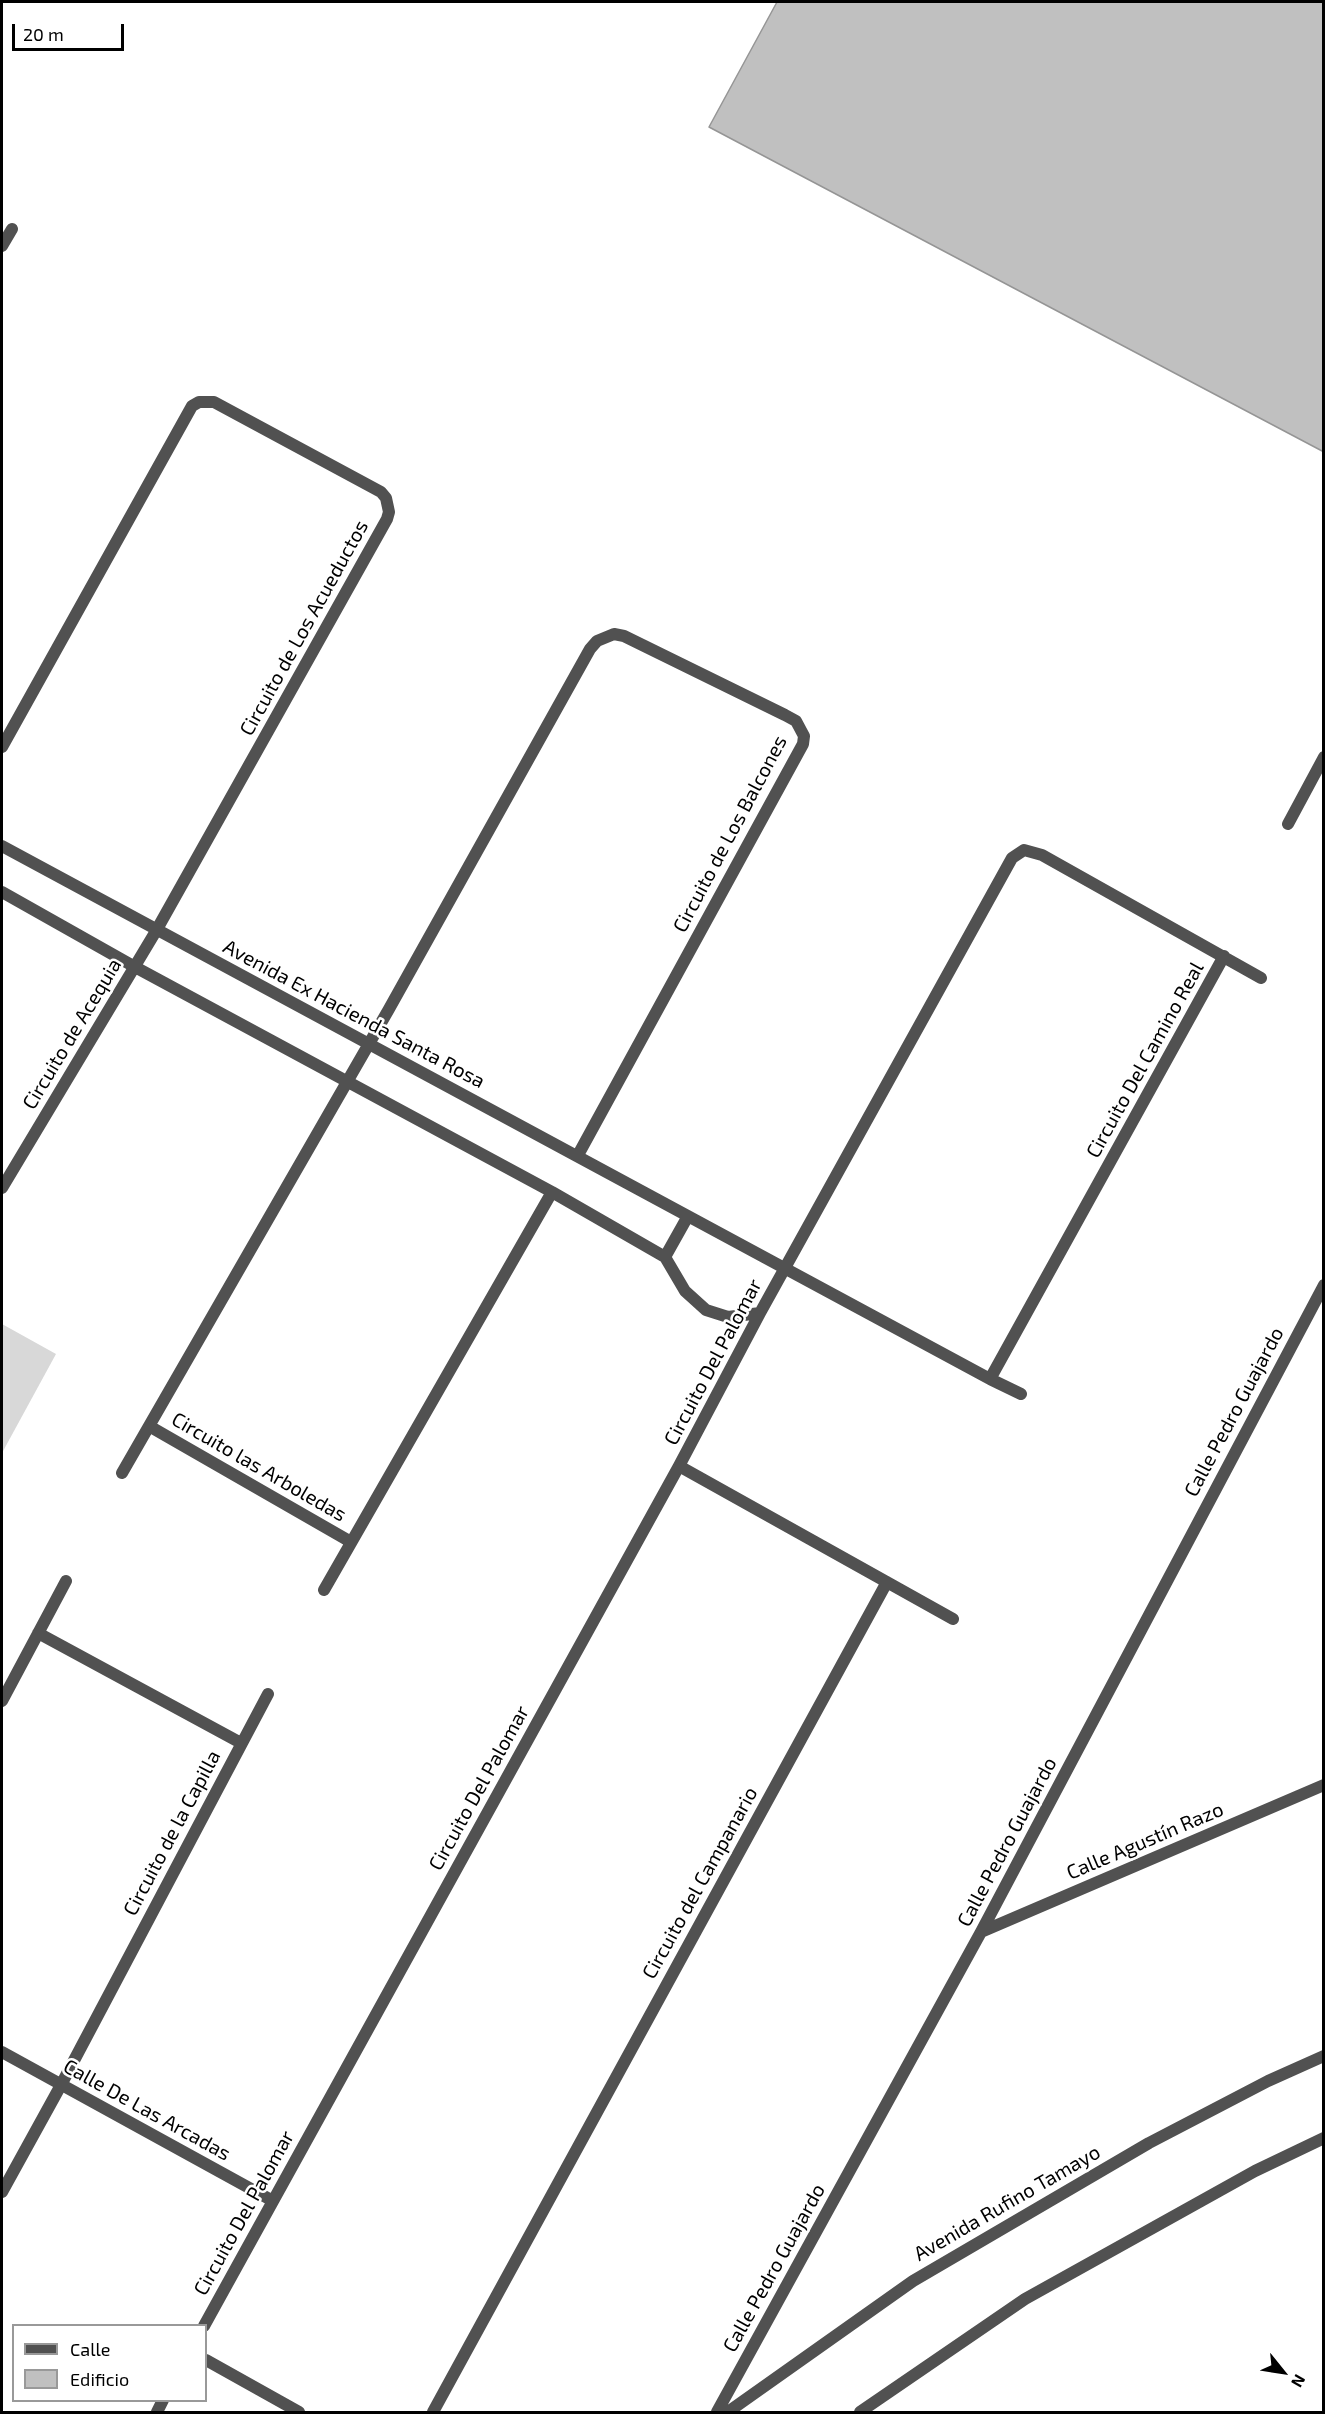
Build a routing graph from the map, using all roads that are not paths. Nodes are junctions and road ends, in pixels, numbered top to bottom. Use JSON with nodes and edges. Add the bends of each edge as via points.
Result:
{"nodes":[{"id":1,"x":12,"y":228,"type":"dead end"},
{"id":2,"x":2,"y":246,"type":"edge"},
{"id":3,"x":2,"y":747,"type":"edge"},
{"id":4,"x":1323,"y":757,"type":"edge"},
{"id":5,"x":1288,"y":824,"type":"dead end"},
{"id":6,"x":2,"y":846,"type":"edge"},
{"id":7,"x":2,"y":892,"type":"edge"},
{"id":8,"x":156,"y":931,"type":"junction"},
{"id":9,"x":1224,"y":956,"type":"junction"},
{"id":10,"x":135,"y":967,"type":"junction"},
{"id":11,"x":1261,"y":978,"type":"dead end"},
{"id":12,"x":368,"y":1044,"type":"junction"},
{"id":13,"x":346,"y":1081,"type":"junction"},
{"id":14,"x":578,"y":1155,"type":"junction"},
{"id":15,"x":2,"y":1188,"type":"edge"},
{"id":16,"x":552,"y":1192,"type":"junction"},
{"id":17,"x":688,"y":1216,"type":"junction"},
{"id":18,"x":665,"y":1257,"type":"junction"},
{"id":19,"x":786,"y":1268,"type":"junction"},
{"id":20,"x":1323,"y":1285,"type":"edge"},
{"id":21,"x":760,"y":1313,"type":"junction"},
{"id":22,"x":990,"y":1379,"type":"junction"},
{"id":23,"x":1021,"y":1394,"type":"dead end"},
{"id":24,"x":149,"y":1426,"type":"junction"},
{"id":25,"x":679,"y":1466,"type":"junction"},
{"id":26,"x":122,"y":1473,"type":"dead end"},
{"id":27,"x":351,"y":1542,"type":"junction"},
{"id":28,"x":66,"y":1581,"type":"dead end"},
{"id":29,"x":887,"y":1582,"type":"junction"},
{"id":30,"x":324,"y":1590,"type":"dead end"},
{"id":31,"x":953,"y":1619,"type":"dead end"},
{"id":32,"x":38,"y":1633,"type":"junction"},
{"id":33,"x":268,"y":1694,"type":"dead end"},
{"id":34,"x":2,"y":1701,"type":"edge"},
{"id":35,"x":241,"y":1743,"type":"junction"},
{"id":36,"x":1323,"y":1785,"type":"edge"},
{"id":37,"x":981,"y":1932,"type":"junction"},
{"id":38,"x":2,"y":2052,"type":"edge"},
{"id":39,"x":1323,"y":2056,"type":"edge"},
{"id":40,"x":61,"y":2085,"type":"junction"},
{"id":41,"x":1323,"y":2138,"type":"edge"},
{"id":42,"x":2,"y":2192,"type":"edge"},
{"id":43,"x":273,"y":2201,"type":"junction"},
{"id":44,"x":205,"y":2324,"type":"edge"},
{"id":45,"x":207,"y":2361,"type":"edge"},
{"id":46,"x":299,"y":2412,"type":"edge"},
{"id":47,"x":433,"y":2412,"type":"edge"},
{"id":48,"x":717,"y":2412,"type":"edge"},
{"id":49,"x":728,"y":2412,"type":"edge"},
{"id":50,"x":860,"y":2412,"type":"edge"}],
"edges":[{"from":1,"to":2,"type":"street"},
{"from":3,"to":8,"type":"street","name":"Circuito de Los Acueductos","via":[[192,406],[214,402],[381,492],[388,505],[387,519]]},
{"from":4,"to":5,"type":"street"},
{"from":6,"to":8,"type":"street","name":"Avenida Ex Hacienda Santa Rosa"},
{"from":7,"to":10,"type":"street"},
{"from":8,"to":10,"type":"street","name":"Circuito de Acequia"},
{"from":8,"to":12,"type":"street","name":"Avenida Ex Hacienda Santa Rosa"},
{"from":9,"to":11,"type":"street"},
{"from":9,"to":19,"type":"street","name":"Circuito Del Camino Real","via":[[1042,855],[1024,850],[1017,854]]},
{"from":9,"to":22,"type":"street","name":"Circuito Del Camino Real"},
{"from":10,"to":13,"type":"street"},
{"from":10,"to":15,"type":"street","name":"Circuito de Acequia"},
{"from":12,"to":13,"type":"street","name":"Circuito las Arboledas"},
{"from":12,"to":14,"type":"street","name":"Avenida Ex Hacienda Santa Rosa"},
{"from":12,"to":14,"type":"street","name":"Circuito de Los Balcones","via":[[597,641],[614,633],[624,636],[796,721],[804,736],[803,744]]},
{"from":13,"to":16,"type":"street"},
{"from":13,"to":24,"type":"street","name":"Circuito las Arboledas"},
{"from":14,"to":17,"type":"street","name":"Avenida Ex Hacienda Santa Rosa"},
{"from":16,"to":18,"type":"street"},
{"from":16,"to":27,"type":"street","name":"Circuito las Arboledas"},
{"from":17,"to":18,"type":"street"},
{"from":17,"to":19,"type":"street","name":"Avenida Ex Hacienda Santa Rosa"},
{"from":18,"to":21,"type":"street","via":[[685,1291],[706,1310],[728,1317]]},
{"from":19,"to":21,"type":"street","name":"Circuito Del Palomar"},
{"from":19,"to":22,"type":"street"},
{"from":20,"to":37,"type":"street","name":"Calle Pedro Guajardo"},
{"from":21,"to":25,"type":"street","name":"Circuito Del Palomar"},
{"from":22,"to":23,"type":"street"},
{"from":24,"to":26,"type":"street"},
{"from":24,"to":27,"type":"street","name":"Circuito las Arboledas"},
{"from":25,"to":29,"type":"street"},
{"from":25,"to":43,"type":"street","name":"Circuito Del Palomar"},
{"from":27,"to":30,"type":"street"},
{"from":28,"to":32,"type":"street"},
{"from":29,"to":31,"type":"street"},
{"from":29,"to":47,"type":"street","name":"Circuito del Campanario"},
{"from":32,"to":34,"type":"street"},
{"from":32,"to":35,"type":"street","name":"Circuito de la Capilla"},
{"from":33,"to":35,"type":"street"},
{"from":35,"to":40,"type":"street","name":"Circuito de la Capilla"},
{"from":36,"to":37,"type":"street","name":"Calle Agustín Razo"},
{"from":37,"to":48,"type":"street","name":"Calle Pedro Guajardo"},
{"from":38,"to":40,"type":"street","name":"Calle De Las Arcadas"},
{"from":39,"to":49,"type":"street","name":"Avenida Rufino Tamayo","via":[[1149,2143],[913,2281]]},
{"from":40,"to":42,"type":"street","name":"Circuito de la Capilla"},
{"from":40,"to":43,"type":"street","name":"Calle De Las Arcadas"},
{"from":41,"to":50,"type":"street","via":[[1255,2171],[1025,2300]]},
{"from":43,"to":44,"type":"street","name":"Circuito Del Palomar"},
{"from":45,"to":46,"type":"street"}]}
